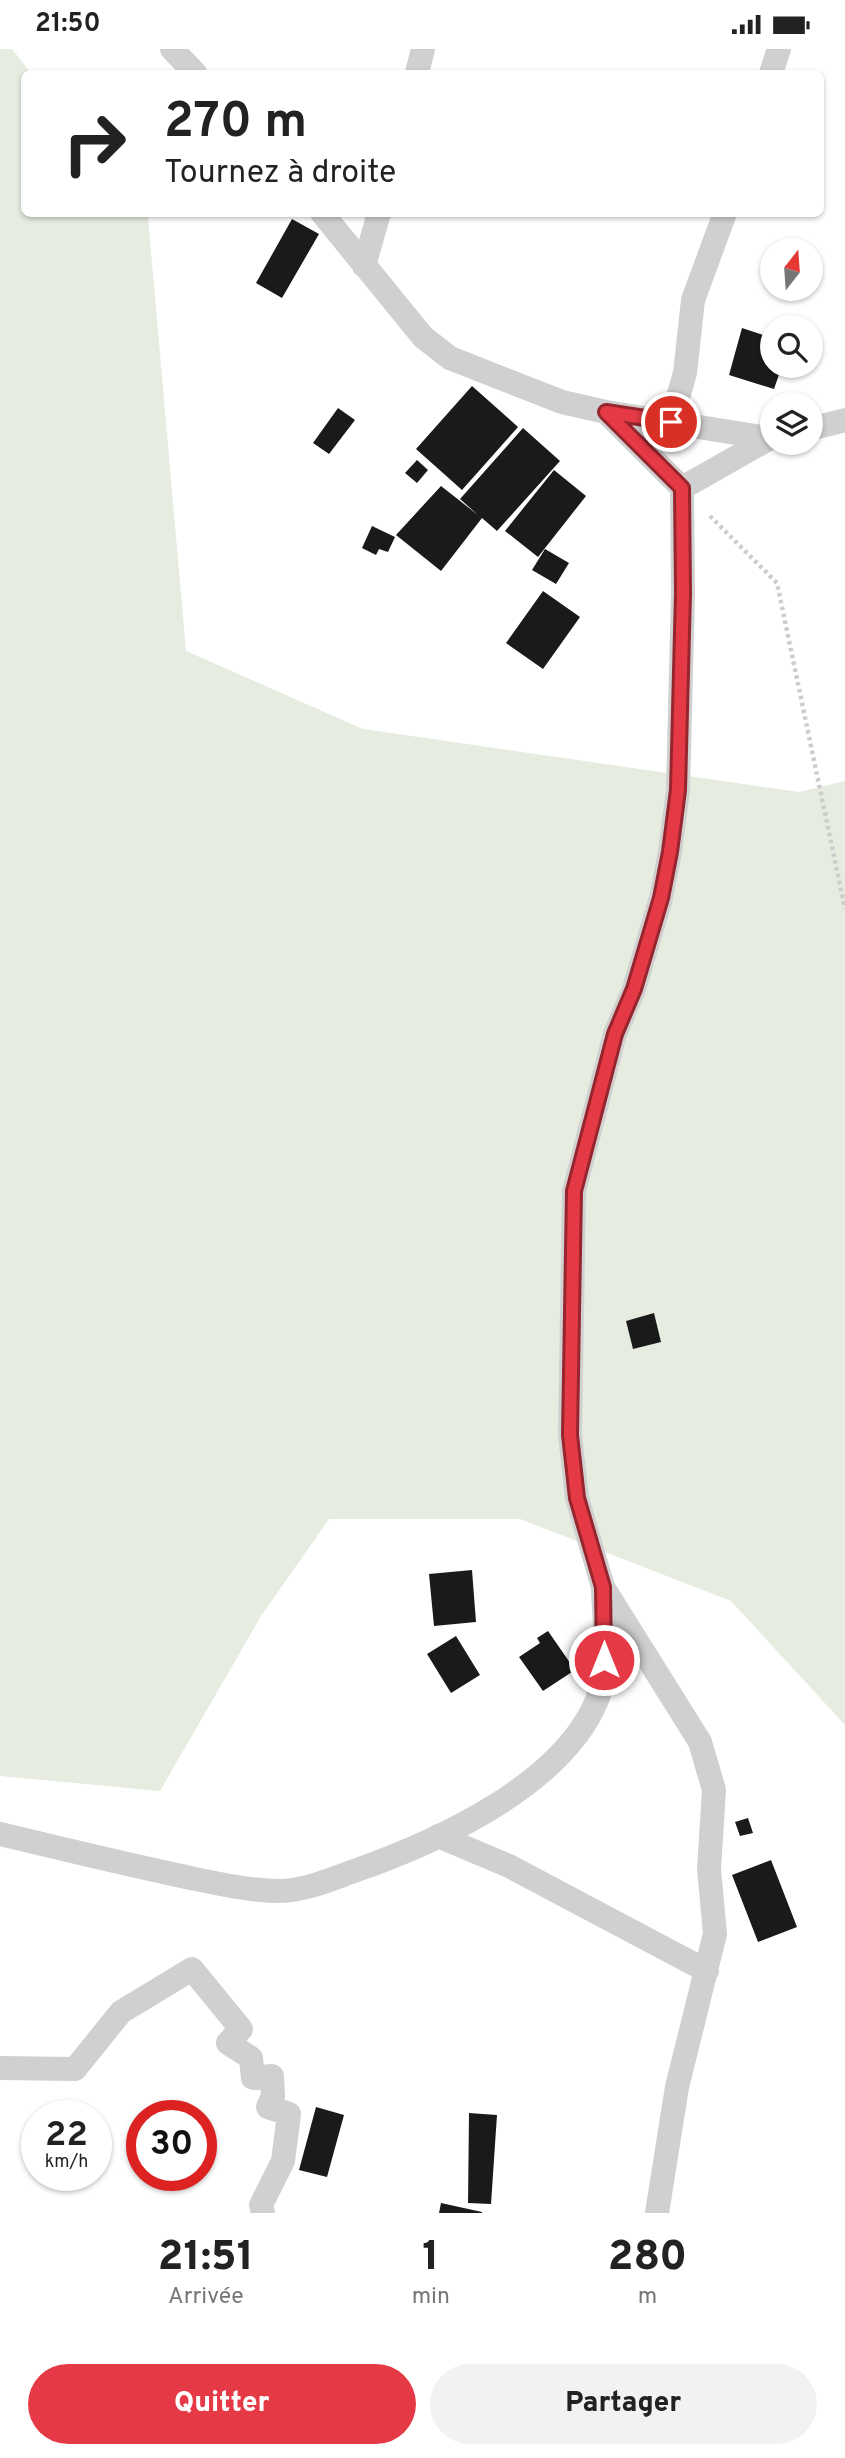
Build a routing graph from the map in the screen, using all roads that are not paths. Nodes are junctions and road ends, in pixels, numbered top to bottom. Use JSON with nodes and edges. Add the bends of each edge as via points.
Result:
{"nodes":[{"id":1,"x":172,"y":49,"type":"edge"},
{"id":2,"x":423,"y":49,"type":"edge"},
{"id":3,"x":779,"y":49,"type":"edge"},
{"id":4,"x":192,"y":70,"type":"edge"},
{"id":5,"x":418,"y":70,"type":"edge"},
{"id":6,"x":772,"y":70,"type":"edge"},
{"id":7,"x":325,"y":217,"type":"edge"},
{"id":8,"x":378,"y":217,"type":"edge"},
{"id":9,"x":724,"y":217,"type":"edge"},
{"id":10,"x":364,"y":266,"type":"junction"},
{"id":11,"x":606,"y":412,"type":"junction"},
{"id":12,"x":845,"y":420,"type":"edge"},
{"id":13,"x":671,"y":422,"type":"junction"},
{"id":14,"x":823,"y":426,"type":"edge"},
{"id":15,"x":760,"y":437,"type":"edge"},
{"id":16,"x":760,"y":443,"type":"edge"},
{"id":17,"x":682,"y":488,"type":"junction"},
{"id":18,"x":603,"y":1587,"type":"junction"},
{"id":19,"x":0,"y":1834,"type":"edge"},
{"id":20,"x":438,"y":1836,"type":"junction"},
{"id":21,"x":707,"y":1971,"type":"junction"},
{"id":22,"x":0,"y":2068,"type":"edge"},
{"id":23,"x":263,"y":2213,"type":"edge"},
{"id":24,"x":657,"y":2213,"type":"edge"}],
"edges":[{"from":1,"to":4,"type":"street"},
{"from":2,"to":5,"type":"street"},
{"from":3,"to":6,"type":"street"},
{"from":7,"to":10,"type":"street"},
{"from":8,"to":10,"type":"street"},
{"from":9,"to":13,"type":"street","via":[[693,300],[685,373]]},
{"from":10,"to":11,"type":"street","via":[[423,337],[450,358],[562,402]]},
{"from":11,"to":13,"type":"street"},
{"from":11,"to":17,"type":"street"},
{"from":12,"to":14,"type":"street"},
{"from":13,"to":15,"type":"street"},
{"from":16,"to":17,"type":"street"},
{"from":17,"to":18,"type":"street","via":[[678,790],[670,852],[661,898],[634,989],[615,1034],[574,1191],[570,1435],[577,1498]]},
{"from":18,"to":20,"type":"street","via":[[603,1680],[588,1718],[552,1762],[495,1807]]},
{"from":18,"to":21,"type":"street","via":[[700,1742],[714,1790],[709,1869],[715,1934]]},
{"from":19,"to":20,"type":"street","via":[[142,1868],[245,1889],[278,1891],[313,1886],[406,1853]]},
{"from":20,"to":21,"type":"street","via":[[509,1865]]},
{"from":21,"to":24,"type":"street","via":[[677,2088]]},
{"from":22,"to":23,"type":"street","via":[[75,2069],[121,2012],[192,1969],[241,2029],[228,2043],[251,2058],[253,2078],[272,2075],[273,2096],[268,2107],[289,2114],[284,2161],[261,2205]]}]}
